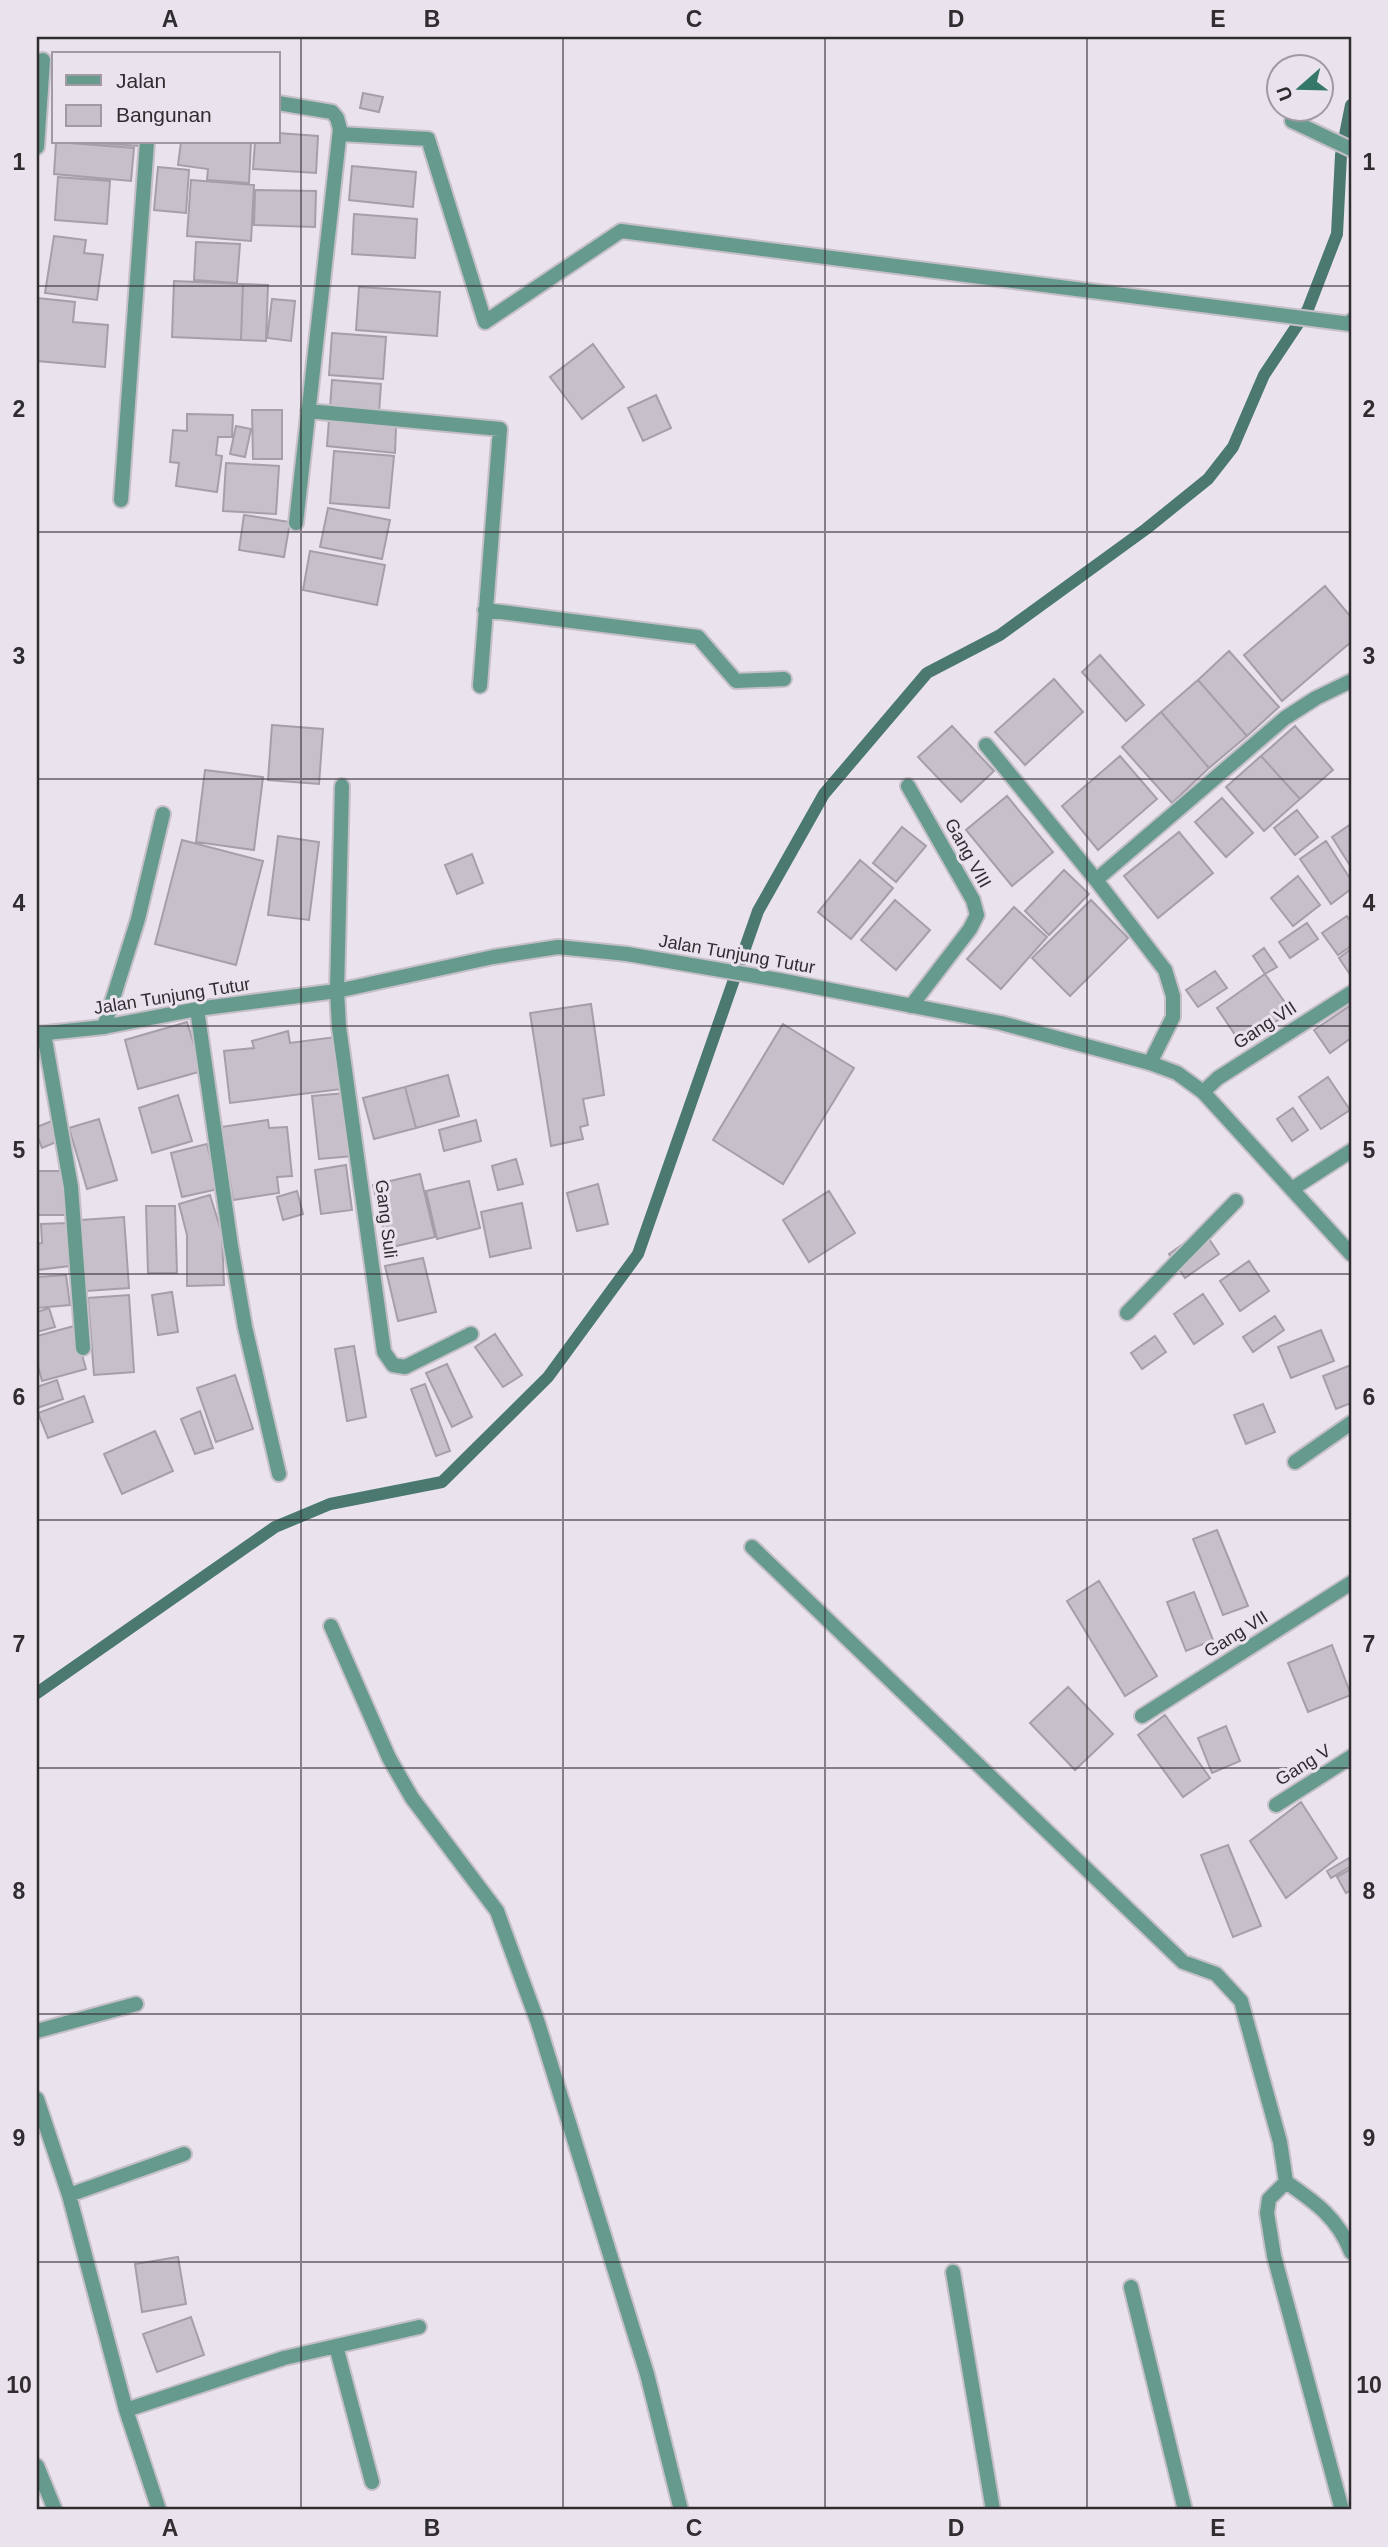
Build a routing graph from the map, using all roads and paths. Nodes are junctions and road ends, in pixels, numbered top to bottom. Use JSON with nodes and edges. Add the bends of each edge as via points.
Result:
{"nodes":[{"id":1,"x":45,"y":60,"type":"edge"},
{"id":2,"x":280,"y":103,"type":"edge"},
{"id":3,"x":1294,"y":122,"type":"edge"},
{"id":4,"x":340,"y":134,"type":"junction"},
{"id":5,"x":147,"y":144,"type":"edge"},
{"id":6,"x":37,"y":147,"type":"edge"},
{"id":7,"x":1351,"y":149,"type":"edge"},
{"id":8,"x":1351,"y":321,"type":"edge"},
{"id":9,"x":308,"y":411,"type":"junction"},
{"id":10,"x":121,"y":500,"type":"dead end"},
{"id":11,"x":296,"y":523,"type":"dead end"},
{"id":12,"x":485,"y":610,"type":"junction"},
{"id":13,"x":784,"y":679,"type":"dead end"},
{"id":14,"x":1351,"y":681,"type":"edge"},
{"id":15,"x":480,"y":686,"type":"dead end"},
{"id":16,"x":986,"y":745,"type":"dead end"},
{"id":17,"x":342,"y":786,"type":"dead end"},
{"id":18,"x":908,"y":786,"type":"dead end"},
{"id":19,"x":163,"y":814,"type":"dead end"},
{"id":20,"x":1096,"y":880,"type":"junction"},
{"id":21,"x":337,"y":991,"type":"junction"},
{"id":22,"x":1351,"y":993,"type":"edge"},
{"id":23,"x":911,"y":1006,"type":"junction"},
{"id":24,"x":197,"y":1009,"type":"junction"},
{"id":25,"x":104,"y":1027,"type":"junction"},
{"id":26,"x":40,"y":1034,"type":"edge"},
{"id":27,"x":1150,"y":1063,"type":"junction"},
{"id":28,"x":1203,"y":1092,"type":"junction"},
{"id":29,"x":1351,"y":1151,"type":"edge"},
{"id":30,"x":1292,"y":1189,"type":"junction"},
{"id":31,"x":1237,"y":1201,"type":"dead end"},
{"id":32,"x":1351,"y":1254,"type":"edge"},
{"id":33,"x":1127,"y":1313,"type":"dead end"},
{"id":34,"x":471,"y":1334,"type":"dead end"},
{"id":35,"x":83,"y":1348,"type":"dead end"},
{"id":36,"x":1351,"y":1423,"type":"edge"},
{"id":37,"x":1295,"y":1462,"type":"dead end"},
{"id":38,"x":279,"y":1474,"type":"dead end"},
{"id":39,"x":752,"y":1547,"type":"dead end"},
{"id":40,"x":1351,"y":1583,"type":"edge"},
{"id":41,"x":331,"y":1626,"type":"dead end"},
{"id":42,"x":1142,"y":1716,"type":"dead end"},
{"id":43,"x":1351,"y":1758,"type":"edge"},
{"id":44,"x":1276,"y":1805,"type":"dead end"},
{"id":45,"x":136,"y":2004,"type":"dead end"},
{"id":46,"x":37,"y":2031,"type":"edge"},
{"id":47,"x":37,"y":2099,"type":"edge"},
{"id":48,"x":184,"y":2154,"type":"dead end"},
{"id":49,"x":1286,"y":2182,"type":"junction"},
{"id":50,"x":69,"y":2195,"type":"junction"},
{"id":51,"x":1351,"y":2252,"type":"edge"},
{"id":52,"x":953,"y":2272,"type":"dead end"},
{"id":53,"x":1131,"y":2287,"type":"dead end"},
{"id":54,"x":419,"y":2327,"type":"dead end"},
{"id":55,"x":336,"y":2346,"type":"junction"},
{"id":56,"x":125,"y":2410,"type":"junction"},
{"id":57,"x":37,"y":2466,"type":"edge"},
{"id":58,"x":372,"y":2482,"type":"dead end"},
{"id":59,"x":55,"y":2510,"type":"edge"},
{"id":60,"x":159,"y":2510,"type":"edge"},
{"id":61,"x":681,"y":2510,"type":"edge"},
{"id":62,"x":993,"y":2510,"type":"edge"},
{"id":63,"x":1185,"y":2510,"type":"edge"},
{"id":64,"x":1342,"y":2510,"type":"edge"}],
"edges":[{"from":1,"to":6,"type":"street"},
{"from":2,"to":4,"type":"street","via":[[332,112]]},
{"from":3,"to":7,"type":"street"},
{"from":4,"to":8,"type":"street","via":[[428,139],[485,322],[621,231]]},
{"from":4,"to":9,"type":"street"},
{"from":5,"to":10,"type":"street"},
{"from":9,"to":11,"type":"street"},
{"from":9,"to":12,"type":"street","via":[[500,429]]},
{"from":12,"to":13,"type":"street","via":[[698,637],[736,681]]},
{"from":12,"to":15,"type":"street"},
{"from":14,"to":20,"type":"street","via":[[1285,718]]},
{"from":16,"to":20,"type":"street"},
{"from":17,"to":21,"type":"street","name":"Gang Suli"},
{"from":18,"to":23,"type":"street","name":"Gang VIII","via":[[973,900],[977,915]]},
{"from":19,"to":25,"type":"street","via":[[138,919]]},
{"from":20,"to":27,"type":"street","via":[[1165,970],[1173,996],[1173,1017]]},
{"from":21,"to":23,"type":"street","name":"Jalan Tunjung Tutur","via":[[558,947],[627,954]]},
{"from":21,"to":24,"type":"street","name":"Jalan Tunjung Tutur"},
{"from":21,"to":34,"type":"street","name":"Gang Suli","via":[[384,1352],[393,1365],[405,1367]]},
{"from":22,"to":28,"type":"street","name":"Gang VII"},
{"from":23,"to":27,"type":"street","name":"Jalan Tunjung Tutur","via":[[1001,1023]]},
{"from":24,"to":25,"type":"street","name":"Jalan Tunjung Tutur"},
{"from":24,"to":38,"type":"street","via":[[231,1246]]},
{"from":25,"to":26,"type":"street","name":"Jalan Tunjung Tutur"},
{"from":26,"to":35,"type":"street","via":[[71,1187]]},
{"from":27,"to":28,"type":"street","name":"Jalan Tunjung Tutur","via":[[1177,1073]]},
{"from":28,"to":30,"type":"street","name":"Jalan Tunjung Tutur"},
{"from":29,"to":30,"type":"street"},
{"from":30,"to":32,"type":"street","name":"Jalan Tunjung Tutur"},
{"from":31,"to":33,"type":"street"},
{"from":36,"to":37,"type":"street"},
{"from":39,"to":49,"type":"street","via":[[1183,1962],[1216,1974],[1241,2001],[1280,2142]]},
{"from":40,"to":42,"type":"street","name":"Gang VII"},
{"from":41,"to":61,"type":"street","via":[[412,1798],[497,1912],[538,2023],[647,2374]]},
{"from":43,"to":44,"type":"street","name":"Gang V"},
{"from":45,"to":46,"type":"street"},
{"from":47,"to":50,"type":"street"},
{"from":48,"to":50,"type":"street"},
{"from":49,"to":51,"type":"street","via":[[1323,2207]]},
{"from":49,"to":64,"type":"street","via":[[1269,2199],[1269,2231]]},
{"from":50,"to":56,"type":"street"},
{"from":52,"to":62,"type":"street"},
{"from":53,"to":63,"type":"street"},
{"from":54,"to":55,"type":"street"},
{"from":55,"to":56,"type":"street","via":[[284,2358]]},
{"from":55,"to":58,"type":"street"},
{"from":56,"to":60,"type":"street"},
{"from":57,"to":59,"type":"street"}]}
